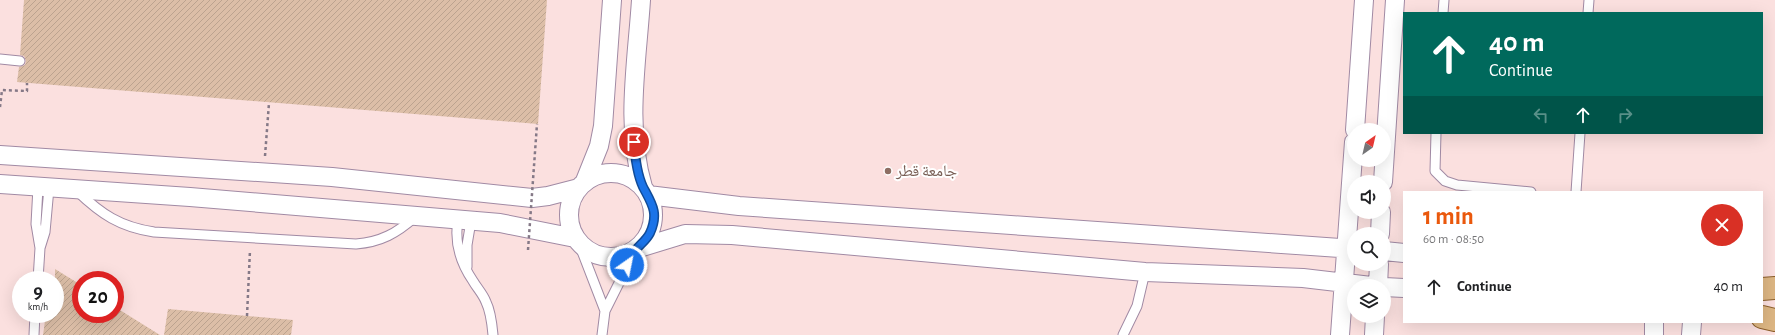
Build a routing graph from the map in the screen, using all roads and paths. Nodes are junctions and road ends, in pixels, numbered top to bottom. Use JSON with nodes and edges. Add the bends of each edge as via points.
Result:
{"nodes":[{"id":1,"x":612,"y":0,"type":"edge"},
{"id":2,"x":641,"y":0,"type":"edge"},
{"id":3,"x":1364,"y":0,"type":"edge"},
{"id":4,"x":1395,"y":0,"type":"edge"},
{"id":5,"x":1444,"y":0,"type":"edge"},
{"id":6,"x":1589,"y":0,"type":"edge"},
{"id":7,"x":1444,"y":12,"type":"edge"},
{"id":8,"x":1588,"y":12,"type":"edge"},
{"id":9,"x":1,"y":59,"type":"edge"},
{"id":10,"x":20,"y":61,"type":"dead end"},
{"id":11,"x":27,"y":83,"type":"dead end"},
{"id":12,"x":269,"y":103,"type":"dead end"},
{"id":13,"x":0,"y":107,"type":"edge"},
{"id":14,"x":267,"y":122,"type":"dead end"},
{"id":15,"x":1355,"y":123,"type":"edge"},
{"id":16,"x":537,"y":124,"type":"dead end"},
{"id":17,"x":1436,"y":134,"type":"edge"},
{"id":18,"x":1580,"y":134,"type":"edge"},
{"id":19,"x":0,"y":155,"type":"edge"},
{"id":20,"x":1353,"y":167,"type":"edge"},
{"id":21,"x":1383,"y":175,"type":"edge"},
{"id":22,"x":0,"y":184,"type":"edge"},
{"id":23,"x":582,"y":184,"type":"junction"},
{"id":24,"x":43,"y":187,"type":"junction"},
{"id":25,"x":76,"y":190,"type":"junction"},
{"id":26,"x":646,"y":191,"type":"junction"},
{"id":27,"x":1518,"y":191,"type":"edge"},
{"id":28,"x":1576,"y":191,"type":"edge"},
{"id":29,"x":416,"y":216,"type":"junction"},
{"id":30,"x":465,"y":221,"type":"junction"},
{"id":31,"x":1351,"y":227,"type":"edge"},
{"id":32,"x":577,"y":240,"type":"junction"},
{"id":33,"x":637,"y":249,"type":"junction"},
{"id":34,"x":1347,"y":249,"type":"edge"},
{"id":35,"x":528,"y":250,"type":"dead end"},
{"id":36,"x":1391,"y":252,"type":"edge"},
{"id":37,"x":1403,"y":253,"type":"edge"},
{"id":38,"x":1347,"y":266,"type":"edge"},
{"id":39,"x":467,"y":270,"type":"junction"},
{"id":40,"x":39,"y":271,"type":"edge"},
{"id":41,"x":1145,"y":272,"type":"junction"},
{"id":42,"x":1344,"y":283,"type":"junction"},
{"id":43,"x":1347,"y":283,"type":"edge"},
{"id":44,"x":1391,"y":287,"type":"edge"},
{"id":45,"x":1403,"y":288,"type":"edge"},
{"id":46,"x":1775,"y":288,"type":"edge"},
{"id":47,"x":1763,"y":289,"type":"edge"},
{"id":48,"x":605,"y":311,"type":"junction"},
{"id":49,"x":1763,"y":318,"type":"edge"},
{"id":50,"x":1775,"y":320,"type":"edge"},
{"id":51,"x":35,"y":323,"type":"edge"},
{"id":52,"x":1375,"y":323,"type":"edge"},
{"id":53,"x":1654,"y":323,"type":"edge"},
{"id":54,"x":1692,"y":323,"type":"edge"},
{"id":55,"x":34,"y":335,"type":"edge"},
{"id":56,"x":493,"y":335,"type":"edge"},
{"id":57,"x":602,"y":335,"type":"edge"},
{"id":58,"x":1124,"y":335,"type":"edge"},
{"id":59,"x":1340,"y":335,"type":"edge"},
{"id":60,"x":1374,"y":335,"type":"edge"},
{"id":61,"x":1654,"y":335,"type":"edge"},
{"id":62,"x":1691,"y":335,"type":"edge"}],
"edges":[{"from":1,"to":23,"type":"street","via":[[603,126],[599,146]]},
{"from":2,"to":26,"type":"street","via":[[633,133],[637,163]]},
{"from":3,"to":15,"type":"street"},
{"from":4,"to":21,"type":"street"},
{"from":5,"to":7,"type":"lane"},
{"from":6,"to":8,"type":"lane"},
{"from":9,"to":10,"type":"lane"},
{"from":11,"to":13,"type":"path","via":[[27,91],[2,90]]},
{"from":12,"to":14,"type":"path"},
{"from":16,"to":35,"type":"path","bridge":true},
{"from":17,"to":27,"type":"lane","via":[[1435,171],[1445,181],[1465,187]]},
{"from":18,"to":28,"type":"lane"},
{"from":19,"to":23,"type":"street","via":[[332,177],[526,197],[548,196]]},
{"from":20,"to":31,"type":"street"},
{"from":22,"to":24,"type":"street"},
{"from":23,"to":26,"type":"street","via":[[602,174],[615,173],[628,176]]},
{"from":23,"to":32,"type":"street","via":[[573,195],[569,212],[569,221]]},
{"from":24,"to":25,"type":"street"},
{"from":24,"to":40,"type":"lane","via":[[36,224],[40,248]]},
{"from":25,"to":29,"type":"street"},
{"from":25,"to":29,"type":"lane","via":[[111,219],[132,228],[154,232],[356,244],[391,236]]},
{"from":26,"to":33,"type":"street","via":[[654,210],[653,223],[649,234]]},
{"from":26,"to":34,"type":"street","via":[[739,206]]},
{"from":29,"to":30,"type":"street"},
{"from":30,"to":32,"type":"street","via":[[520,226]]},
{"from":30,"to":39,"type":"lane"},
{"from":30,"to":39,"type":"lane","via":[[457,228],[457,246]]},
{"from":32,"to":33,"type":"street","via":[[592,253],[609,258],[627,255]]},
{"from":32,"to":48,"type":"lane"},
{"from":33,"to":41,"type":"street","via":[[685,234],[732,235]]},
{"from":33,"to":48,"type":"lane"},
{"from":36,"to":37,"type":"street"},
{"from":38,"to":42,"type":"street"},
{"from":39,"to":56,"type":"lane","via":[[486,302]]},
{"from":41,"to":42,"type":"street","via":[[1303,278]]},
{"from":41,"to":58,"type":"lane","via":[[1137,306]]},
{"from":42,"to":43,"type":"street"},
{"from":42,"to":59,"type":"street"},
{"from":44,"to":45,"type":"street"},
{"from":46,"to":47,"type":"main road"},
{"from":48,"to":57,"type":"lane"},
{"from":49,"to":50,"type":"main road"},
{"from":51,"to":55,"type":"lane"},
{"from":52,"to":60,"type":"street"},
{"from":53,"to":61,"type":"street"},
{"from":54,"to":62,"type":"street"}]}
